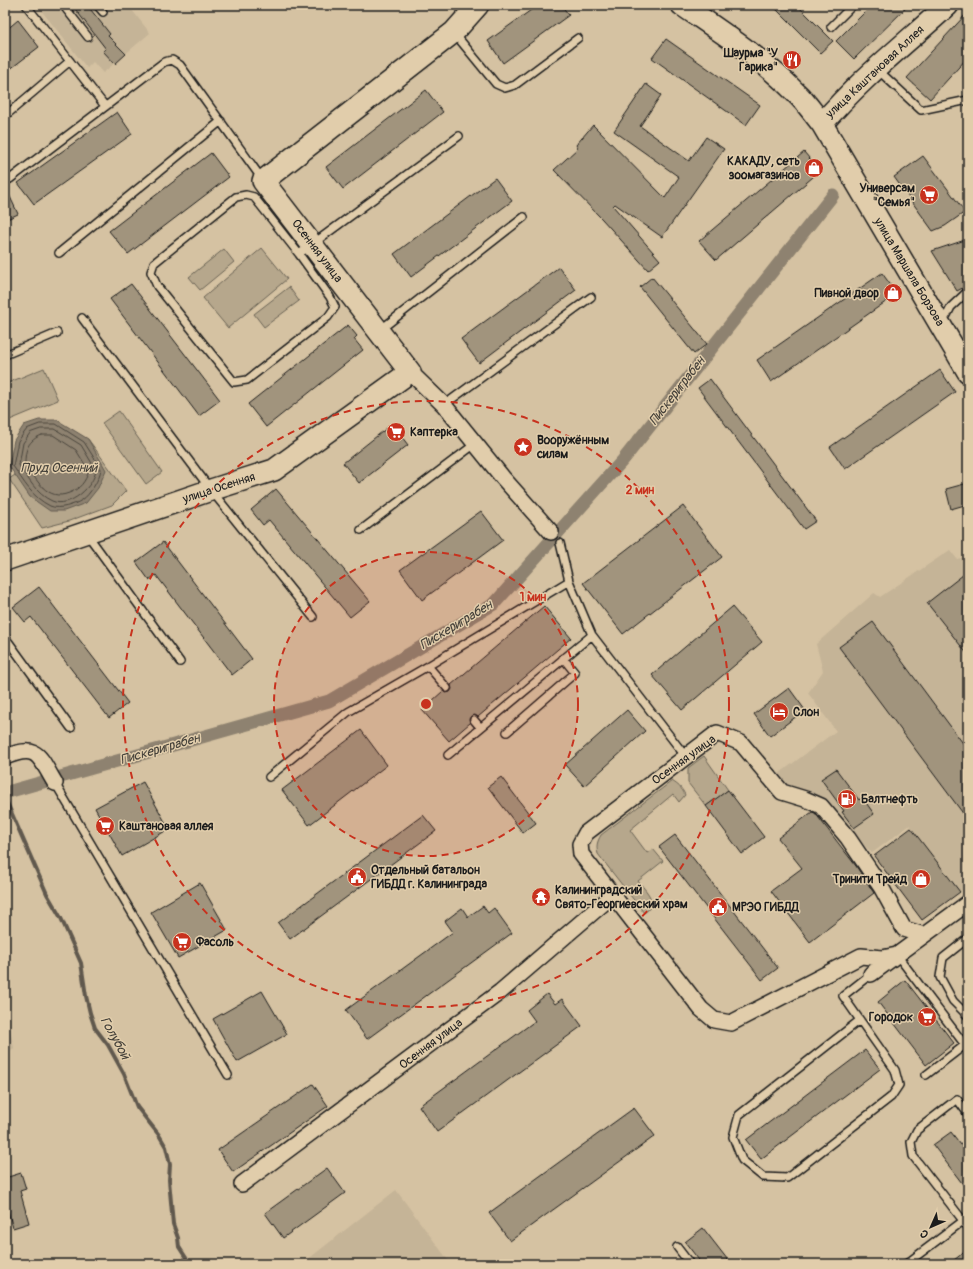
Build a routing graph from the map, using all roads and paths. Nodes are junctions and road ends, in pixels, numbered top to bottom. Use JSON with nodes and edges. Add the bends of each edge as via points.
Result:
{"nodes":[{"id":1,"x":26,"y":5,"type":"edge"},
{"id":2,"x":63,"y":5,"type":"edge"},
{"id":3,"x":97,"y":5,"type":"edge"},
{"id":4,"x":478,"y":5,"type":"edge"},
{"id":5,"x":682,"y":5,"type":"edge"},
{"id":6,"x":853,"y":5,"type":"edge"},
{"id":7,"x":948,"y":5,"type":"edge"},
{"id":8,"x":103,"y":12,"type":"dead end"},
{"id":9,"x":831,"y":27,"type":"dead end"},
{"id":10,"x":454,"y":32,"type":"junction"},
{"id":11,"x":88,"y":37,"type":"dead end"},
{"id":12,"x":578,"y":38,"type":"dead end"},
{"id":13,"x":70,"y":61,"type":"junction"},
{"id":14,"x":877,"y":68,"type":"junction"},
{"id":15,"x":968,"y":100,"type":"edge"},
{"id":16,"x":105,"y":106,"type":"junction"},
{"id":17,"x":5,"y":116,"type":"edge"},
{"id":18,"x":221,"y":121,"type":"junction"},
{"id":19,"x":822,"y":124,"type":"junction"},
{"id":20,"x":459,"y":136,"type":"dead end"},
{"id":21,"x":5,"y":181,"type":"edge"},
{"id":22,"x":263,"y":181,"type":"junction"},
{"id":23,"x":524,"y":217,"type":"dead end"},
{"id":24,"x":306,"y":249,"type":"junction"},
{"id":25,"x":59,"y":252,"type":"dead end"},
{"id":26,"x":968,"y":291,"type":"edge"},
{"id":27,"x":591,"y":297,"type":"dead end"},
{"id":28,"x":82,"y":318,"type":"dead end"},
{"id":29,"x":938,"y":321,"type":"junction"},
{"id":30,"x":378,"y":332,"type":"junction"},
{"id":31,"x":57,"y":333,"type":"dead end"},
{"id":32,"x":5,"y":355,"type":"edge"},
{"id":33,"x":410,"y":372,"type":"junction"},
{"id":34,"x":968,"y":372,"type":"edge"},
{"id":35,"x":444,"y":405,"type":"junction"},
{"id":36,"x":475,"y":444,"type":"junction"},
{"id":37,"x":211,"y":490,"type":"junction"},
{"id":38,"x":361,"y":530,"type":"dead end"},
{"id":39,"x":85,"y":532,"type":"junction"},
{"id":40,"x":555,"y":538,"type":"joint"},
{"id":41,"x":5,"y":560,"type":"edge"},
{"id":42,"x":569,"y":581,"type":"junction"},
{"id":43,"x":313,"y":617,"type":"dead end"},
{"id":44,"x":592,"y":635,"type":"junction"},
{"id":45,"x":5,"y":637,"type":"edge"},
{"id":46,"x":563,"y":658,"type":"junction"},
{"id":47,"x":180,"y":662,"type":"dead end"},
{"id":48,"x":428,"y":666,"type":"junction"},
{"id":49,"x":447,"y":688,"type":"dead end"},
{"id":50,"x":474,"y":720,"type":"dead end"},
{"id":51,"x":480,"y":727,"type":"junction"},
{"id":52,"x":71,"y":728,"type":"dead end"},
{"id":53,"x":507,"y":732,"type":"dead end"},
{"id":54,"x":448,"y":755,"type":"dead end"},
{"id":55,"x":5,"y":757,"type":"edge"},
{"id":56,"x":686,"y":757,"type":"junction"},
{"id":57,"x":269,"y":777,"type":"dead end"},
{"id":58,"x":52,"y":779,"type":"joint"},
{"id":59,"x":613,"y":895,"type":"junction"},
{"id":60,"x":968,"y":903,"type":"edge"},
{"id":61,"x":924,"y":935,"type":"junction"},
{"id":62,"x":966,"y":939,"type":"dead end"},
{"id":63,"x":897,"y":955,"type":"junction"},
{"id":64,"x":871,"y":974,"type":"joint"},
{"id":65,"x":968,"y":1016,"type":"edge"},
{"id":66,"x":860,"y":1020,"type":"junction"},
{"id":67,"x":228,"y":1075,"type":"dead end"},
{"id":68,"x":926,"y":1075,"type":"dead end"},
{"id":69,"x":968,"y":1114,"type":"edge"},
{"id":70,"x":242,"y":1184,"type":"dead end"},
{"id":71,"x":963,"y":1221,"type":"junction"},
{"id":72,"x":968,"y":1227,"type":"edge"},
{"id":73,"x":677,"y":1247,"type":"dead end"},
{"id":74,"x":690,"y":1264,"type":"edge"},
{"id":75,"x":906,"y":1264,"type":"edge"}],
"edges":[{"from":1,"to":13,"type":"lane"},
{"from":2,"to":11,"type":"lane"},
{"from":3,"to":8,"type":"lane"},
{"from":4,"to":10,"type":"street"},
{"from":5,"to":19,"type":"street","name":"улица Маршала Борзова","via":[[756,58],[796,92]]},
{"from":6,"to":9,"type":"lane"},
{"from":7,"to":14,"type":"street","name":"улица Каштановая Аллея"},
{"from":10,"to":12,"type":"lane","via":[[496,84],[505,88],[515,85]]},
{"from":10,"to":22,"type":"street"},
{"from":13,"to":16,"type":"lane"},
{"from":13,"to":17,"type":"lane"},
{"from":14,"to":15,"type":"lane","via":[[922,110]]},
{"from":14,"to":19,"type":"street","name":"улица Каштановая Аллея"},
{"from":16,"to":18,"type":"lane","via":[[164,62],[172,60],[180,65]]},
{"from":16,"to":21,"type":"lane"},
{"from":18,"to":22,"type":"lane"},
{"from":18,"to":25,"type":"lane"},
{"from":19,"to":29,"type":"street","name":"улица Маршала Борзова"},
{"from":20,"to":24,"type":"lane"},
{"from":22,"to":24,"type":"street","name":"Осенняя улица"},
{"from":23,"to":30,"type":"lane"},
{"from":24,"to":24,"type":"lane","via":[[335,307],[322,322],[247,380],[234,382],[157,286],[151,272],[154,263],[160,258],[236,197],[246,195],[254,197]]},
{"from":24,"to":30,"type":"street","name":"Осенняя улица"},
{"from":26,"to":29,"type":"lane","via":[[951,306],[947,316]]},
{"from":27,"to":35,"type":"lane"},
{"from":28,"to":37,"type":"lane"},
{"from":29,"to":34,"type":"street","name":"улица Маршала Борзова"},
{"from":30,"to":33,"type":"street","name":"Осенняя улица"},
{"from":31,"to":32,"type":"lane"},
{"from":33,"to":35,"type":"street","name":"Осенняя улица"},
{"from":33,"to":37,"type":"street","name":"улица Осенняя","via":[[274,470]]},
{"from":35,"to":36,"type":"street","name":"Осенняя улица"},
{"from":36,"to":38,"type":"lane"},
{"from":36,"to":40,"type":"street","name":"Осенняя улица"},
{"from":37,"to":39,"type":"street","name":"улица Осенняя"},
{"from":37,"to":43,"type":"lane"},
{"from":39,"to":41,"type":"street","name":"улица Осенняя"},
{"from":39,"to":47,"type":"lane"},
{"from":40,"to":42,"type":"lane"},
{"from":42,"to":44,"type":"lane"},
{"from":42,"to":48,"type":"lane"},
{"from":44,"to":46,"type":"lane"},
{"from":44,"to":56,"type":"lane"},
{"from":45,"to":52,"type":"lane"},
{"from":46,"to":51,"type":"lane"},
{"from":46,"to":53,"type":"lane","via":[[575,673]]},
{"from":48,"to":49,"type":"lane"},
{"from":48,"to":57,"type":"lane","via":[[348,712]]},
{"from":50,"to":51,"type":"lane"},
{"from":51,"to":54,"type":"lane"},
{"from":55,"to":58,"type":"street","via":[[19,751],[30,752],[40,757]]},
{"from":56,"to":59,"type":"street","name":"Осенняя улица","via":[[586,833],[580,844],[581,854]]},
{"from":56,"to":61,"type":"street","name":"Осенняя улица","via":[[717,734],[741,743],[782,792],[821,806],[848,838],[877,881],[904,929]]},
{"from":58,"to":67,"type":"lane"},
{"from":59,"to":63,"type":"street","name":"Осенняя улица","via":[[701,1009],[714,1020],[732,1023],[861,956],[882,958]]},
{"from":59,"to":70,"type":"street","name":"Осенняя улица","via":[[500,992]]},
{"from":60,"to":61,"type":"street","name":"Осенняя улица"},
{"from":61,"to":63,"type":"street","name":"Осенняя улица"},
{"from":62,"to":65,"type":"lane","via":[[943,958],[940,977],[953,1001]]},
{"from":63,"to":64,"type":"street","name":"Осенняя улица"},
{"from":63,"to":68,"type":"lane","via":[[965,1045]]},
{"from":64,"to":66,"type":"lane","via":[[843,996]]},
{"from":66,"to":66,"type":"lane","via":[[739,1115],[733,1137],[742,1160],[762,1177],[787,1178],[891,1097],[899,1085],[895,1070]]},
{"from":69,"to":71,"type":"lane","via":[[957,1099],[917,1130],[911,1142],[913,1156]]},
{"from":71,"to":72,"type":"lane"},
{"from":71,"to":75,"type":"lane"},
{"from":73,"to":74,"type":"lane"}]}
